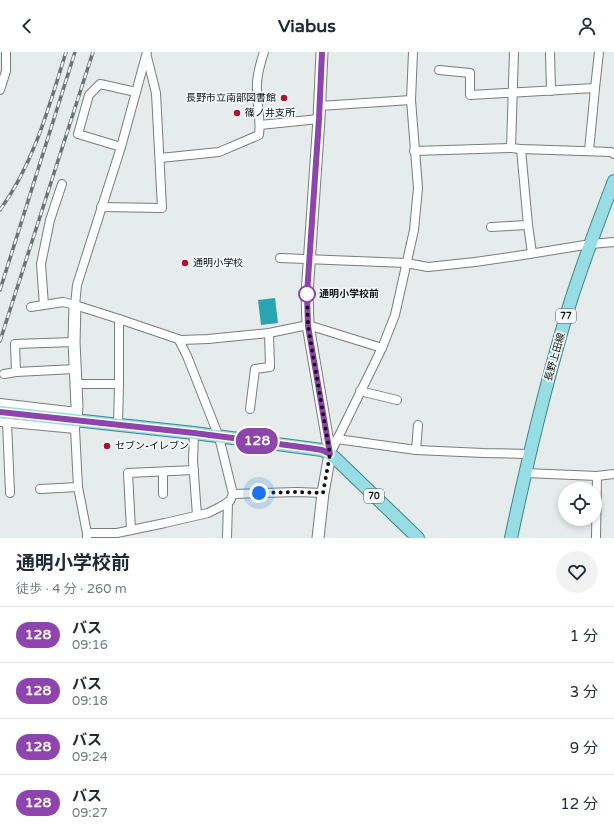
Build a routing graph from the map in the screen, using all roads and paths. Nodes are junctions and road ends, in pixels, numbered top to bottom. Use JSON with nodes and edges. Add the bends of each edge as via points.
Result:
{"nodes":[{"id":1,"x":6,"y":52,"type":"edge"},
{"id":2,"x":264,"y":52,"type":"edge"},
{"id":3,"x":322,"y":52,"type":"edge"},
{"id":4,"x":412,"y":52,"type":"edge"},
{"id":5,"x":514,"y":52,"type":"edge"},
{"id":6,"x":550,"y":52,"type":"edge"},
{"id":7,"x":599,"y":52,"type":"edge"},
{"id":8,"x":146,"y":53,"type":"edge"},
{"id":9,"x":438,"y":70,"type":"dead end"},
{"id":10,"x":595,"y":88,"type":"junction"},
{"id":11,"x":0,"y":90,"type":"edge"},
{"id":12,"x":551,"y":91,"type":"junction"},
{"id":13,"x":136,"y":92,"type":"junction"},
{"id":14,"x":513,"y":92,"type":"junction"},
{"id":15,"x":411,"y":100,"type":"junction"},
{"id":16,"x":319,"y":106,"type":"junction"},
{"id":17,"x":319,"y":119,"type":"junction"},
{"id":18,"x":260,"y":125,"type":"junction"},
{"id":19,"x":121,"y":147,"type":"junction"},
{"id":20,"x":511,"y":148,"type":"junction"},
{"id":21,"x":521,"y":149,"type":"junction"},
{"id":22,"x":589,"y":151,"type":"junction"},
{"id":23,"x":414,"y":152,"type":"junction"},
{"id":24,"x":614,"y":154,"type":"edge"},
{"id":25,"x":160,"y":158,"type":"junction"},
{"id":26,"x":614,"y":181,"type":"edge"},
{"id":27,"x":62,"y":184,"type":"dead end"},
{"id":28,"x":101,"y":207,"type":"junction"},
{"id":29,"x":528,"y":225,"type":"junction"},
{"id":30,"x":491,"y":227,"type":"dead end"},
{"id":31,"x":614,"y":242,"type":"edge"},
{"id":32,"x":590,"y":244,"type":"junction"},
{"id":33,"x":532,"y":253,"type":"junction"},
{"id":34,"x":280,"y":258,"type":"dead end"},
{"id":35,"x":310,"y":259,"type":"junction"},
{"id":36,"x":406,"y":263,"type":"junction"},
{"id":37,"x":44,"y":304,"type":"junction"},
{"id":38,"x":75,"y":305,"type":"junction"},
{"id":39,"x":31,"y":307,"type":"dead end"},
{"id":40,"x":119,"y":319,"type":"junction"},
{"id":41,"x":308,"y":326,"type":"junction"},
{"id":42,"x":269,"y":333,"type":"junction"},
{"id":43,"x":179,"y":340,"type":"junction"},
{"id":44,"x":74,"y":342,"type":"junction"},
{"id":45,"x":382,"y":348,"type":"junction"},
{"id":46,"x":75,"y":369,"type":"junction"},
{"id":47,"x":16,"y":372,"type":"junction"},
{"id":48,"x":4,"y":374,"type":"dead end"},
{"id":49,"x":76,"y":384,"type":"junction"},
{"id":50,"x":119,"y":384,"type":"junction"},
{"id":51,"x":360,"y":391,"type":"junction"},
{"id":52,"x":397,"y":400,"type":"dead end"},
{"id":53,"x":0,"y":403,"type":"edge"},
{"id":54,"x":250,"y":408,"type":"dead end"},
{"id":55,"x":0,"y":412,"type":"edge"},
{"id":56,"x":76,"y":420,"type":"junction"},
{"id":57,"x":4,"y":422,"type":"edge"},
{"id":58,"x":118,"y":425,"type":"junction"},
{"id":59,"x":418,"y":425,"type":"dead end"},
{"id":60,"x":194,"y":433,"type":"junction"},
{"id":61,"x":219,"y":437,"type":"junction"},
{"id":62,"x":337,"y":439,"type":"junction"},
{"id":63,"x":416,"y":450,"type":"junction"},
{"id":64,"x":330,"y":454,"type":"junction"},
{"id":65,"x":529,"y":454,"type":"junction"},
{"id":66,"x":194,"y":470,"type":"junction"},
{"id":67,"x":163,"y":472,"type":"junction"},
{"id":68,"x":525,"y":474,"type":"junction"},
{"id":69,"x":614,"y":474,"type":"edge"},
{"id":70,"x":596,"y":476,"type":"junction"},
{"id":71,"x":78,"y":487,"type":"junction"},
{"id":72,"x":40,"y":489,"type":"dead end"},
{"id":73,"x":10,"y":493,"type":"dead end"},
{"id":74,"x":323,"y":493,"type":"junction"},
{"id":75,"x":163,"y":494,"type":"dead end"},
{"id":76,"x":233,"y":494,"type":"junction"},
{"id":77,"x":228,"y":502,"type":"junction"},
{"id":78,"x":197,"y":515,"type":"junction"},
{"id":79,"x":131,"y":530,"type":"junction"},
{"id":80,"x":87,"y":535,"type":"edge"},
{"id":81,"x":227,"y":538,"type":"edge"},
{"id":82,"x":318,"y":538,"type":"edge"},
{"id":83,"x":418,"y":538,"type":"edge"},
{"id":84,"x":511,"y":538,"type":"edge"},
{"id":85,"x":596,"y":538,"type":"edge"}],
"edges":[{"from":1,"to":11,"type":"street","via":[[6,71]]},
{"from":2,"to":18,"type":"street","via":[[256,88]]},
{"from":3,"to":16,"type":"main road"},
{"from":4,"to":15,"type":"street"},
{"from":5,"to":14,"type":"street"},
{"from":6,"to":12,"type":"street"},
{"from":7,"to":10,"type":"street"},
{"from":8,"to":13,"type":"street"},
{"from":8,"to":25,"type":"street","via":[[156,93]]},
{"from":9,"to":14,"type":"street","via":[[470,73],[470,95]]},
{"from":10,"to":12,"type":"street"},
{"from":10,"to":22,"type":"street"},
{"from":12,"to":14,"type":"street"},
{"from":13,"to":19,"type":"street"},
{"from":13,"to":19,"type":"street","via":[[100,84],[89,95],[78,134]]},
{"from":14,"to":20,"type":"street"},
{"from":15,"to":16,"type":"street"},
{"from":15,"to":23,"type":"street"},
{"from":16,"to":17,"type":"main road"},
{"from":17,"to":18,"type":"street"},
{"from":17,"to":35,"type":"main road"},
{"from":18,"to":25,"type":"street","via":[[259,135],[219,152]]},
{"from":19,"to":28,"type":"street"},
{"from":20,"to":21,"type":"street"},
{"from":20,"to":23,"type":"street"},
{"from":21,"to":22,"type":"street"},
{"from":21,"to":29,"type":"street"},
{"from":22,"to":24,"type":"street"},
{"from":23,"to":36,"type":"street","via":[[418,188],[414,230]]},
{"from":25,"to":28,"type":"street","via":[[162,208]]},
{"from":26,"to":32,"type":"main road","name":"長野上田線","number":"77"},
{"from":27,"to":37,"type":"street","via":[[50,220],[41,264]]},
{"from":28,"to":38,"type":"street","via":[[77,285]]},
{"from":29,"to":30,"type":"street"},
{"from":29,"to":33,"type":"street"},
{"from":31,"to":32,"type":"street"},
{"from":32,"to":33,"type":"street"},
{"from":32,"to":65,"type":"main road","name":"長野上田線","number":"77","via":[[543,397]]},
{"from":33,"to":36,"type":"street","via":[[428,267]]},
{"from":34,"to":35,"type":"street"},
{"from":35,"to":36,"type":"street"},
{"from":35,"to":41,"type":"main road"},
{"from":36,"to":45,"type":"street","via":[[395,315]]},
{"from":37,"to":38,"type":"street","via":[[63,302]]},
{"from":37,"to":39,"type":"street"},
{"from":38,"to":40,"type":"street"},
{"from":38,"to":44,"type":"main road"},
{"from":40,"to":43,"type":"street"},
{"from":40,"to":50,"type":"street"},
{"from":41,"to":42,"type":"street"},
{"from":41,"to":45,"type":"street"},
{"from":41,"to":64,"type":"main road"},
{"from":42,"to":43,"type":"street"},
{"from":42,"to":54,"type":"street","via":[[270,367],[255,369]]},
{"from":43,"to":61,"type":"street"},
{"from":44,"to":46,"type":"main road"},
{"from":44,"to":47,"type":"street","via":[[15,344]]},
{"from":45,"to":51,"type":"street"},
{"from":46,"to":47,"type":"street"},
{"from":46,"to":49,"type":"main road"},
{"from":47,"to":48,"type":"street"},
{"from":49,"to":50,"type":"street"},
{"from":49,"to":56,"type":"main road"},
{"from":50,"to":58,"type":"street"},
{"from":51,"to":52,"type":"street"},
{"from":51,"to":62,"type":"street"},
{"from":53,"to":56,"type":"street"},
{"from":55,"to":56,"type":"main road","number":"70"},
{"from":56,"to":57,"type":"street"},
{"from":56,"to":58,"type":"main road","number":"70"},
{"from":56,"to":71,"type":"street"},
{"from":57,"to":73,"type":"street"},
{"from":58,"to":60,"type":"main road","number":"70"},
{"from":59,"to":63,"type":"street"},
{"from":60,"to":61,"type":"main road","number":"70"},
{"from":60,"to":66,"type":"street"},
{"from":61,"to":64,"type":"main road","number":"70","via":[[309,448]]},
{"from":61,"to":76,"type":"street"},
{"from":62,"to":63,"type":"street"},
{"from":62,"to":64,"type":"street"},
{"from":63,"to":65,"type":"street"},
{"from":64,"to":74,"type":"main road"},
{"from":64,"to":83,"type":"main road","number":"70"},
{"from":65,"to":68,"type":"main road","name":"長野上田線","number":"77"},
{"from":66,"to":67,"type":"street"},
{"from":66,"to":78,"type":"street"},
{"from":67,"to":75,"type":"street"},
{"from":67,"to":79,"type":"street","via":[[128,473]]},
{"from":68,"to":70,"type":"street"},
{"from":68,"to":84,"type":"main road","name":"長野上田線","number":"77"},
{"from":69,"to":70,"type":"street"},
{"from":70,"to":85,"type":"street"},
{"from":71,"to":72,"type":"street"},
{"from":71,"to":80,"type":"street"},
{"from":74,"to":76,"type":"street"},
{"from":74,"to":82,"type":"main road"},
{"from":76,"to":77,"type":"street"},
{"from":77,"to":78,"type":"street"},
{"from":77,"to":81,"type":"street"},
{"from":78,"to":79,"type":"street"},
{"from":79,"to":80,"type":"street"}]}
